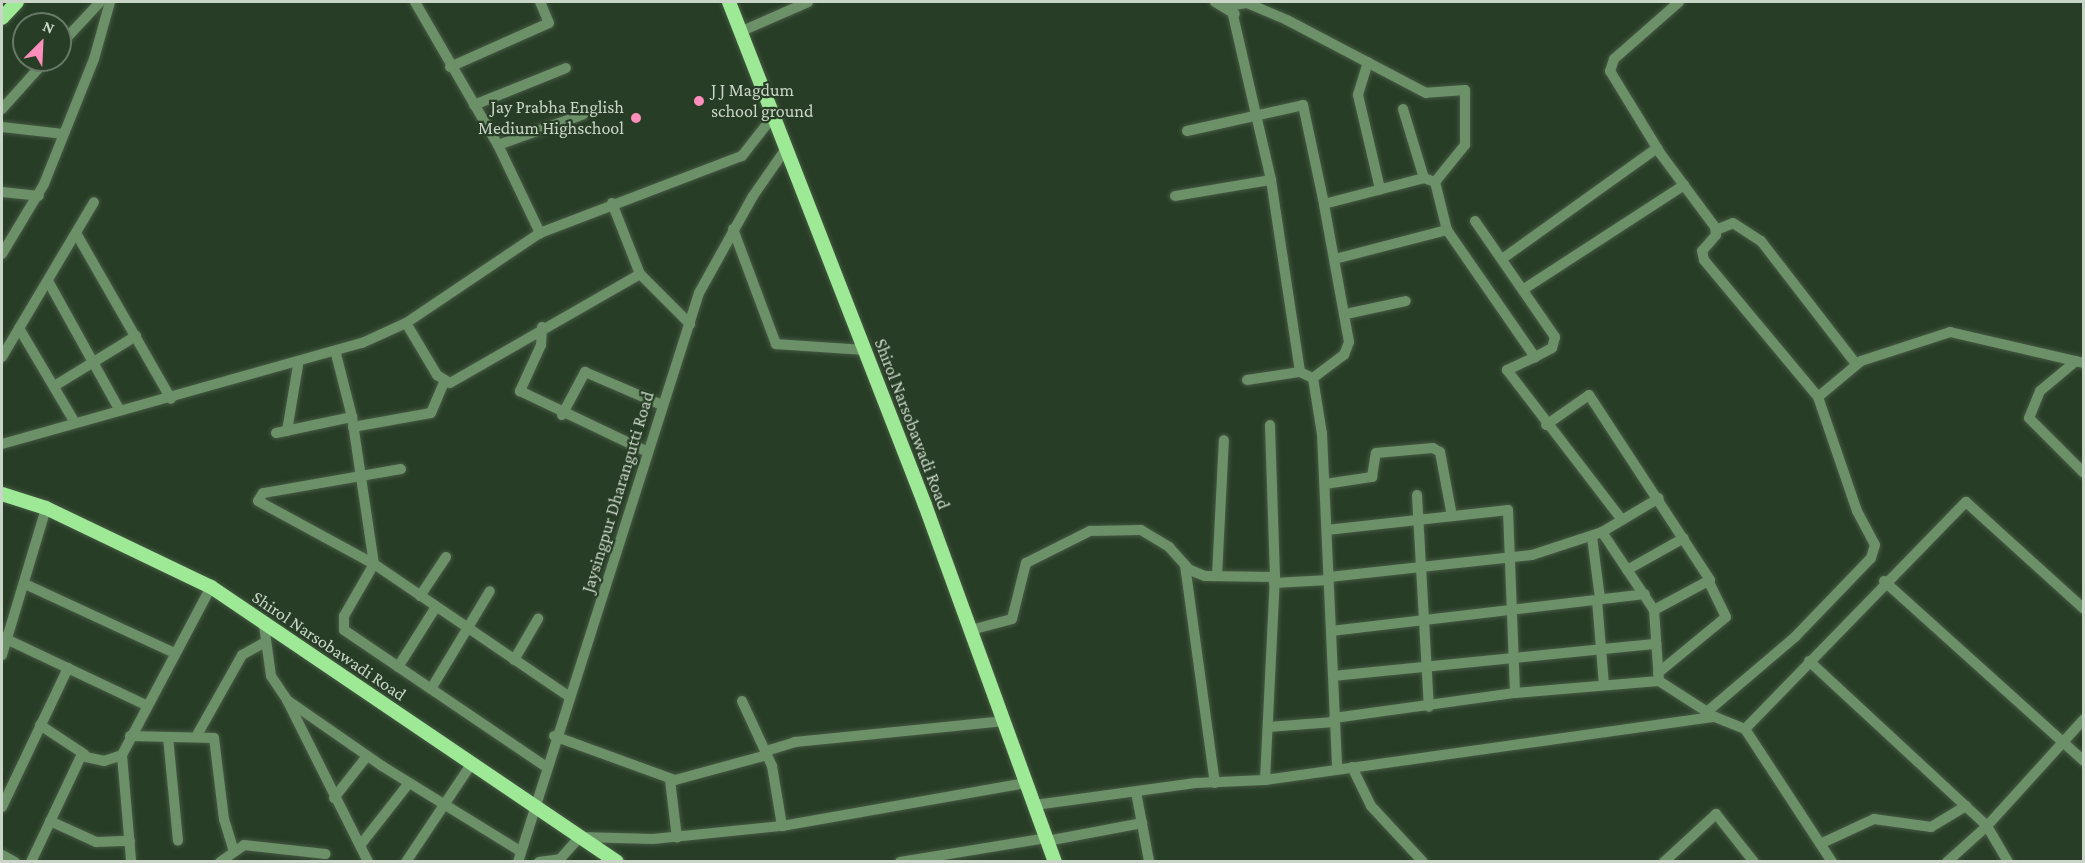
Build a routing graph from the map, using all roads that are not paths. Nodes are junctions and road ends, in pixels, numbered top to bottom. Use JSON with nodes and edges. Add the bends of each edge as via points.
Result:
{"nodes":[{"id":1,"x":17,"y":2,"type":"edge"},
{"id":2,"x":100,"y":2,"type":"edge"},
{"id":3,"x":110,"y":2,"type":"edge"},
{"id":4,"x":415,"y":2,"type":"edge"},
{"id":5,"x":540,"y":2,"type":"edge"},
{"id":6,"x":729,"y":2,"type":"edge"},
{"id":7,"x":808,"y":2,"type":"edge"},
{"id":8,"x":1215,"y":2,"type":"edge"},
{"id":9,"x":1679,"y":2,"type":"edge"},
{"id":10,"x":1233,"y":7,"type":"edge"},
{"id":11,"x":2,"y":18,"type":"edge"},
{"id":12,"x":742,"y":31,"type":"junction"},
{"id":13,"x":72,"y":32,"type":"edge"},
{"id":14,"x":1368,"y":62,"type":"junction"},
{"id":15,"x":450,"y":67,"type":"junction"},
{"id":16,"x":566,"y":68,"type":"dead end"},
{"id":17,"x":35,"y":72,"type":"edge"},
{"id":18,"x":474,"y":105,"type":"junction"},
{"id":19,"x":1403,"y":109,"type":"dead end"},
{"id":20,"x":2,"y":110,"type":"edge"},
{"id":21,"x":584,"y":114,"type":"dead end"},
{"id":22,"x":774,"y":115,"type":"junction"},
{"id":23,"x":1256,"y":117,"type":"junction"},
{"id":24,"x":2,"y":127,"type":"edge"},
{"id":25,"x":1188,"y":131,"type":"dead end"},
{"id":26,"x":63,"y":134,"type":"junction"},
{"id":27,"x":498,"y":145,"type":"junction"},
{"id":28,"x":787,"y":147,"type":"junction"},
{"id":29,"x":1657,"y":148,"type":"junction"},
{"id":30,"x":1424,"y":178,"type":"junction"},
{"id":31,"x":1271,"y":180,"type":"junction"},
{"id":32,"x":1435,"y":182,"type":"junction"},
{"id":33,"x":1684,"y":185,"type":"junction"},
{"id":34,"x":1380,"y":189,"type":"junction"},
{"id":35,"x":2,"y":192,"type":"edge"},
{"id":36,"x":39,"y":196,"type":"junction"},
{"id":37,"x":1175,"y":196,"type":"dead end"},
{"id":38,"x":94,"y":202,"type":"dead end"},
{"id":39,"x":612,"y":203,"type":"junction"},
{"id":40,"x":1324,"y":204,"type":"junction"},
{"id":41,"x":1475,"y":221,"type":"dead end"},
{"id":42,"x":733,"y":229,"type":"junction"},
{"id":43,"x":1447,"y":230,"type":"junction"},
{"id":44,"x":1716,"y":230,"type":"junction"},
{"id":45,"x":76,"y":233,"type":"junction"},
{"id":46,"x":540,"y":233,"type":"junction"},
{"id":47,"x":2,"y":254,"type":"edge"},
{"id":48,"x":1335,"y":259,"type":"junction"},
{"id":49,"x":1502,"y":259,"type":"junction"},
{"id":50,"x":640,"y":274,"type":"junction"},
{"id":51,"x":48,"y":281,"type":"junction"},
{"id":52,"x":1524,"y":289,"type":"junction"},
{"id":53,"x":1406,"y":301,"type":"dead end"},
{"id":54,"x":1346,"y":314,"type":"junction"},
{"id":55,"x":406,"y":323,"type":"junction"},
{"id":56,"x":690,"y":324,"type":"junction"},
{"id":57,"x":542,"y":327,"type":"junction"},
{"id":58,"x":20,"y":328,"type":"junction"},
{"id":59,"x":136,"y":336,"type":"junction"},
{"id":60,"x":864,"y":350,"type":"junction"},
{"id":61,"x":336,"y":354,"type":"junction"},
{"id":62,"x":2,"y":357,"type":"edge"},
{"id":63,"x":1535,"y":357,"type":"junction"},
{"id":64,"x":94,"y":361,"type":"junction"},
{"id":65,"x":2080,"y":362,"type":"edge"},
{"id":66,"x":298,"y":364,"type":"junction"},
{"id":67,"x":1856,"y":364,"type":"junction"},
{"id":68,"x":1300,"y":372,"type":"junction"},
{"id":69,"x":1313,"y":378,"type":"junction"},
{"id":70,"x":1246,"y":380,"type":"dead end"},
{"id":71,"x":444,"y":383,"type":"junction"},
{"id":72,"x":56,"y":385,"type":"junction"},
{"id":73,"x":1818,"y":397,"type":"junction"},
{"id":74,"x":171,"y":399,"type":"junction"},
{"id":75,"x":662,"y":405,"type":"junction"},
{"id":76,"x":118,"y":409,"type":"junction"},
{"id":77,"x":562,"y":415,"type":"junction"},
{"id":78,"x":74,"y":420,"type":"junction"},
{"id":79,"x":353,"y":422,"type":"junction"},
{"id":80,"x":1270,"y":425,"type":"dead end"},
{"id":81,"x":1546,"y":425,"type":"junction"},
{"id":82,"x":1224,"y":440,"type":"dead end"},
{"id":83,"x":2,"y":444,"type":"edge"},
{"id":84,"x":648,"y":452,"type":"junction"},
{"id":85,"x":401,"y":469,"type":"dead end"},
{"id":86,"x":2084,"y":473,"type":"edge"},
{"id":87,"x":358,"y":477,"type":"junction"},
{"id":88,"x":1324,"y":484,"type":"junction"},
{"id":89,"x":2,"y":495,"type":"edge"},
{"id":90,"x":1417,"y":495,"type":"dead end"},
{"id":91,"x":1659,"y":498,"type":"junction"},
{"id":92,"x":46,"y":508,"type":"junction"},
{"id":93,"x":1452,"y":516,"type":"junction"},
{"id":94,"x":1622,"y":520,"type":"junction"},
{"id":95,"x":1419,"y":521,"type":"junction"},
{"id":96,"x":1327,"y":530,"type":"junction"},
{"id":97,"x":1597,"y":535,"type":"junction"},
{"id":98,"x":1684,"y":538,"type":"junction"},
{"id":99,"x":1510,"y":557,"type":"junction"},
{"id":100,"x":446,"y":558,"type":"dead end"},
{"id":101,"x":374,"y":564,"type":"junction"},
{"id":102,"x":1185,"y":565,"type":"junction"},
{"id":103,"x":1420,"y":568,"type":"junction"},
{"id":104,"x":1627,"y":570,"type":"junction"},
{"id":105,"x":1217,"y":576,"type":"junction"},
{"id":106,"x":1329,"y":578,"type":"junction"},
{"id":107,"x":1275,"y":580,"type":"junction"},
{"id":108,"x":1884,"y":581,"type":"junction"},
{"id":109,"x":25,"y":584,"type":"junction"},
{"id":110,"x":1710,"y":584,"type":"junction"},
{"id":111,"x":211,"y":587,"type":"junction"},
{"id":112,"x":490,"y":591,"type":"dead end"},
{"id":113,"x":1645,"y":594,"type":"junction"},
{"id":114,"x":420,"y":596,"type":"junction"},
{"id":115,"x":1599,"y":599,"type":"junction"},
{"id":116,"x":436,"y":607,"type":"junction"},
{"id":117,"x":1512,"y":608,"type":"junction"},
{"id":118,"x":2084,"y":609,"type":"edge"},
{"id":119,"x":1654,"y":610,"type":"junction"},
{"id":120,"x":538,"y":619,"type":"dead end"},
{"id":121,"x":1424,"y":619,"type":"junction"},
{"id":122,"x":264,"y":625,"type":"junction"},
{"id":123,"x":468,"y":629,"type":"junction"},
{"id":124,"x":971,"y":630,"type":"junction"},
{"id":125,"x":1331,"y":631,"type":"junction"},
{"id":126,"x":5,"y":638,"type":"edge"},
{"id":127,"x":265,"y":642,"type":"junction"},
{"id":128,"x":1656,"y":644,"type":"junction"},
{"id":129,"x":1601,"y":647,"type":"junction"},
{"id":130,"x":174,"y":653,"type":"junction"},
{"id":131,"x":2,"y":655,"type":"edge"},
{"id":132,"x":1513,"y":656,"type":"junction"},
{"id":133,"x":514,"y":660,"type":"junction"},
{"id":134,"x":1809,"y":661,"type":"junction"},
{"id":135,"x":1426,"y":666,"type":"junction"},
{"id":136,"x":398,"y":667,"type":"junction"},
{"id":137,"x":68,"y":668,"type":"junction"},
{"id":138,"x":1333,"y":676,"type":"junction"},
{"id":139,"x":1659,"y":677,"type":"junction"},
{"id":140,"x":1604,"y":686,"type":"junction"},
{"id":141,"x":431,"y":689,"type":"junction"},
{"id":142,"x":1515,"y":693,"type":"junction"},
{"id":143,"x":568,"y":696,"type":"junction"},
{"id":144,"x":287,"y":700,"type":"junction"},
{"id":145,"x":742,"y":701,"type":"dead end"},
{"id":146,"x":146,"y":705,"type":"junction"},
{"id":147,"x":1429,"y":707,"type":"junction"},
{"id":148,"x":1711,"y":714,"type":"junction"},
{"id":149,"x":2084,"y":718,"type":"edge"},
{"id":150,"x":1334,"y":720,"type":"junction"},
{"id":151,"x":1005,"y":721,"type":"junction"},
{"id":152,"x":40,"y":725,"type":"junction"},
{"id":153,"x":1268,"y":727,"type":"junction"},
{"id":154,"x":1746,"y":729,"type":"junction"},
{"id":155,"x":197,"y":735,"type":"junction"},
{"id":156,"x":130,"y":736,"type":"junction"},
{"id":157,"x":554,"y":736,"type":"junction"},
{"id":158,"x":168,"y":737,"type":"junction"},
{"id":159,"x":2063,"y":742,"type":"junction"},
{"id":160,"x":766,"y":753,"type":"junction"},
{"id":161,"x":84,"y":754,"type":"junction"},
{"id":162,"x":122,"y":755,"type":"junction"},
{"id":163,"x":367,"y":756,"type":"junction"},
{"id":164,"x":2084,"y":761,"type":"edge"},
{"id":165,"x":472,"y":764,"type":"junction"},
{"id":166,"x":545,"y":766,"type":"junction"},
{"id":167,"x":1352,"y":767,"type":"junction"},
{"id":168,"x":1337,"y":770,"type":"junction"},
{"id":169,"x":670,"y":780,"type":"junction"},
{"id":170,"x":1265,"y":780,"type":"junction"},
{"id":171,"x":409,"y":783,"type":"junction"},
{"id":172,"x":1027,"y":783,"type":"junction"},
{"id":173,"x":1215,"y":783,"type":"junction"},
{"id":174,"x":1136,"y":792,"type":"junction"},
{"id":175,"x":334,"y":798,"type":"junction"},
{"id":176,"x":1035,"y":805,"type":"junction"},
{"id":177,"x":446,"y":806,"type":"junction"},
{"id":178,"x":1966,"y":806,"type":"junction"},
{"id":179,"x":2,"y":807,"type":"edge"},
{"id":180,"x":538,"y":808,"type":"junction"},
{"id":181,"x":50,"y":821,"type":"junction"},
{"id":182,"x":1142,"y":823,"type":"junction"},
{"id":183,"x":782,"y":826,"type":"junction"},
{"id":184,"x":1987,"y":826,"type":"junction"},
{"id":185,"x":580,"y":837,"type":"junction"},
{"id":186,"x":677,"y":838,"type":"junction"},
{"id":187,"x":1046,"y":840,"type":"junction"},
{"id":188,"x":130,"y":841,"type":"junction"},
{"id":189,"x":178,"y":841,"type":"dead end"},
{"id":190,"x":362,"y":843,"type":"junction"},
{"id":191,"x":1820,"y":844,"type":"junction"},
{"id":192,"x":233,"y":848,"type":"junction"},
{"id":193,"x":326,"y":854,"type":"dead end"},
{"id":194,"x":2,"y":855,"type":"edge"},
{"id":195,"x":519,"y":856,"type":"edge"},
{"id":196,"x":131,"y":860,"type":"dead end"},
{"id":197,"x":15,"y":861,"type":"edge"},
{"id":198,"x":30,"y":861,"type":"edge"},
{"id":199,"x":220,"y":861,"type":"edge"},
{"id":200,"x":368,"y":861,"type":"edge"},
{"id":201,"x":406,"y":861,"type":"edge"},
{"id":202,"x":539,"y":861,"type":"edge"},
{"id":203,"x":617,"y":861,"type":"edge"},
{"id":204,"x":900,"y":861,"type":"edge"},
{"id":205,"x":1055,"y":861,"type":"edge"},
{"id":206,"x":1149,"y":861,"type":"edge"},
{"id":207,"x":1423,"y":861,"type":"edge"},
{"id":208,"x":1664,"y":861,"type":"edge"},
{"id":209,"x":1754,"y":861,"type":"edge"},
{"id":210,"x":1832,"y":861,"type":"edge"},
{"id":211,"x":1947,"y":861,"type":"edge"},
{"id":212,"x":2008,"y":861,"type":"edge"}],
"edges":[{"from":1,"to":11,"type":"main road"},
{"from":2,"to":13,"type":"street"},
{"from":3,"to":26,"type":"street"},
{"from":4,"to":15,"type":"street"},
{"from":5,"to":15,"type":"street","via":[[549,23]]},
{"from":6,"to":12,"type":"main road","name":"Shirol Narsobawadi Road"},
{"from":7,"to":12,"type":"street"},
{"from":8,"to":10,"type":"street"},
{"from":9,"to":29,"type":"street","via":[[1610,65]]},
{"from":10,"to":14,"type":"street","via":[[1247,3]]},
{"from":10,"to":23,"type":"street"},
{"from":12,"to":22,"type":"main road","name":"Shirol Narsobawadi Road"},
{"from":14,"to":32,"type":"street","via":[[1425,93],[1465,90],[1465,145]]},
{"from":14,"to":34,"type":"street","via":[[1358,95]]},
{"from":15,"to":18,"type":"street"},
{"from":16,"to":18,"type":"street"},
{"from":17,"to":20,"type":"street"},
{"from":18,"to":27,"type":"street"},
{"from":19,"to":30,"type":"street"},
{"from":21,"to":27,"type":"street"},
{"from":22,"to":28,"type":"main road","name":"Shirol Narsobawadi Road"},
{"from":22,"to":39,"type":"street","via":[[742,156]]},
{"from":23,"to":25,"type":"street"},
{"from":23,"to":31,"type":"street"},
{"from":23,"to":40,"type":"street","via":[[1299,105],[1306,109]]},
{"from":24,"to":26,"type":"street"},
{"from":26,"to":36,"type":"street"},
{"from":27,"to":46,"type":"street"},
{"from":28,"to":42,"type":"street","name":"Jaysingpur Dharangutti Road"},
{"from":28,"to":60,"type":"main road","name":"Shirol Narsobawadi Road"},
{"from":29,"to":33,"type":"street"},
{"from":29,"to":49,"type":"street"},
{"from":30,"to":32,"type":"street"},
{"from":30,"to":34,"type":"street"},
{"from":31,"to":37,"type":"street"},
{"from":31,"to":68,"type":"street"},
{"from":32,"to":43,"type":"street"},
{"from":33,"to":44,"type":"street"},
{"from":33,"to":52,"type":"street"},
{"from":34,"to":40,"type":"street"},
{"from":35,"to":36,"type":"street"},
{"from":36,"to":47,"type":"street"},
{"from":38,"to":45,"type":"street"},
{"from":39,"to":46,"type":"street"},
{"from":39,"to":50,"type":"street"},
{"from":40,"to":48,"type":"street"},
{"from":41,"to":49,"type":"street"},
{"from":42,"to":56,"type":"street","name":"Jaysingpur Dharangutti Road"},
{"from":42,"to":60,"type":"street","via":[[776,344]]},
{"from":43,"to":48,"type":"street"},
{"from":43,"to":63,"type":"street"},
{"from":44,"to":67,"type":"street","via":[[1738,225],[1761,241]]},
{"from":44,"to":73,"type":"street","via":[[1702,251],[1704,260],[1795,376]]},
{"from":45,"to":51,"type":"street"},
{"from":45,"to":59,"type":"street"},
{"from":46,"to":55,"type":"street"},
{"from":48,"to":54,"type":"street"},
{"from":49,"to":52,"type":"street"},
{"from":50,"to":56,"type":"street"},
{"from":50,"to":57,"type":"street"},
{"from":51,"to":58,"type":"street"},
{"from":51,"to":64,"type":"street"},
{"from":52,"to":63,"type":"street","via":[[1556,340]]},
{"from":53,"to":54,"type":"street"},
{"from":54,"to":69,"type":"street","via":[[1348,349]]},
{"from":55,"to":61,"type":"street"},
{"from":55,"to":71,"type":"street"},
{"from":56,"to":75,"type":"street","name":"Jaysingpur Dharangutti Road"},
{"from":57,"to":71,"type":"street"},
{"from":57,"to":77,"type":"street","via":[[541,345],[519,388]]},
{"from":58,"to":62,"type":"street"},
{"from":58,"to":72,"type":"street"},
{"from":59,"to":64,"type":"street"},
{"from":59,"to":74,"type":"street"},
{"from":60,"to":124,"type":"main road","name":"Shirol Narsobawadi Road"},
{"from":61,"to":66,"type":"street"},
{"from":61,"to":79,"type":"street"},
{"from":63,"to":81,"type":"street","via":[[1507,370]]},
{"from":64,"to":72,"type":"street"},
{"from":64,"to":76,"type":"street"},
{"from":65,"to":67,"type":"street","via":[[1950,332]]},
{"from":65,"to":86,"type":"street","via":[[2040,391],[2029,417]]},
{"from":66,"to":74,"type":"street","via":[[242,374]]},
{"from":66,"to":79,"type":"street","via":[[281,432]]},
{"from":67,"to":73,"type":"street"},
{"from":68,"to":69,"type":"street"},
{"from":68,"to":70,"type":"street"},
{"from":69,"to":88,"type":"street"},
{"from":71,"to":79,"type":"street","via":[[431,413]]},
{"from":72,"to":78,"type":"street"},
{"from":73,"to":148,"type":"street","via":[[1874,554],[1795,637]]},
{"from":74,"to":76,"type":"street"},
{"from":75,"to":77,"type":"street","via":[[585,372]]},
{"from":75,"to":84,"type":"street","name":"Jaysingpur Dharangutti Road"},
{"from":76,"to":78,"type":"street"},
{"from":77,"to":84,"type":"street"},
{"from":78,"to":83,"type":"street"},
{"from":79,"to":87,"type":"street"},
{"from":80,"to":107,"type":"street"},
{"from":81,"to":91,"type":"street","via":[[1588,395]]},
{"from":81,"to":94,"type":"street"},
{"from":82,"to":105,"type":"street"},
{"from":84,"to":143,"type":"street","name":"Jaysingpur Dharangutti Road"},
{"from":85,"to":87,"type":"street"},
{"from":87,"to":101,"type":"street"},
{"from":87,"to":101,"type":"street","via":[[263,493],[258,501]]},
{"from":88,"to":93,"type":"street","via":[[1372,477],[1376,453],[1433,448],[1440,452]]},
{"from":88,"to":96,"type":"street"},
{"from":89,"to":92,"type":"main road","name":"Shirol Narsobawadi Road"},
{"from":90,"to":95,"type":"street"},
{"from":91,"to":94,"type":"street"},
{"from":91,"to":98,"type":"street"},
{"from":92,"to":109,"type":"street"},
{"from":92,"to":111,"type":"main road","name":"Shirol Narsobawadi Road"},
{"from":93,"to":95,"type":"street"},
{"from":93,"to":99,"type":"street","via":[[1508,510]]},
{"from":94,"to":97,"type":"street"},
{"from":95,"to":96,"type":"street"},
{"from":95,"to":103,"type":"street"},
{"from":96,"to":106,"type":"street"},
{"from":97,"to":99,"type":"street"},
{"from":97,"to":104,"type":"street"},
{"from":97,"to":115,"type":"street"},
{"from":98,"to":104,"type":"street"},
{"from":98,"to":110,"type":"street"},
{"from":99,"to":103,"type":"street"},
{"from":99,"to":117,"type":"street"},
{"from":100,"to":114,"type":"street"},
{"from":101,"to":114,"type":"street"},
{"from":101,"to":136,"type":"street","via":[[341,626]]},
{"from":102,"to":105,"type":"street"},
{"from":102,"to":124,"type":"street","via":[[1141,530],[1077,534],[1022,568],[1019,606],[1012,619]]},
{"from":102,"to":173,"type":"street"},
{"from":103,"to":106,"type":"street"},
{"from":103,"to":121,"type":"street"},
{"from":104,"to":113,"type":"street"},
{"from":105,"to":107,"type":"street"},
{"from":106,"to":107,"type":"street"},
{"from":106,"to":125,"type":"street"},
{"from":107,"to":153,"type":"street"},
{"from":108,"to":118,"type":"street","via":[[1966,502]]},
{"from":108,"to":134,"type":"street"},
{"from":108,"to":159,"type":"street"},
{"from":109,"to":126,"type":"street"},
{"from":109,"to":130,"type":"street"},
{"from":110,"to":119,"type":"street"},
{"from":110,"to":139,"type":"street","via":[[1726,617]]},
{"from":111,"to":122,"type":"main road","name":"Shirol Narsobawadi Road"},
{"from":111,"to":130,"type":"street"},
{"from":112,"to":123,"type":"street"},
{"from":113,"to":115,"type":"street"},
{"from":113,"to":119,"type":"street"},
{"from":114,"to":116,"type":"street"},
{"from":115,"to":117,"type":"street"},
{"from":115,"to":129,"type":"street"},
{"from":116,"to":123,"type":"street"},
{"from":116,"to":136,"type":"street"},
{"from":117,"to":121,"type":"street"},
{"from":117,"to":132,"type":"street"},
{"from":119,"to":128,"type":"street"},
{"from":120,"to":133,"type":"street"},
{"from":121,"to":125,"type":"street"},
{"from":121,"to":135,"type":"street"},
{"from":122,"to":127,"type":"street"},
{"from":122,"to":165,"type":"main road","name":"Shirol Narsobawadi Road"},
{"from":123,"to":133,"type":"street"},
{"from":123,"to":141,"type":"street"},
{"from":124,"to":151,"type":"main road","name":"Shirol Narsobawadi Road"},
{"from":125,"to":138,"type":"street"},
{"from":126,"to":131,"type":"street"},
{"from":126,"to":137,"type":"street"},
{"from":127,"to":144,"type":"street","via":[[271,676]]},
{"from":127,"to":155,"type":"street","via":[[242,655]]},
{"from":128,"to":129,"type":"street"},
{"from":128,"to":139,"type":"street"},
{"from":129,"to":132,"type":"street"},
{"from":129,"to":140,"type":"street"},
{"from":130,"to":146,"type":"street"},
{"from":132,"to":135,"type":"street"},
{"from":132,"to":142,"type":"street"},
{"from":133,"to":143,"type":"street"},
{"from":134,"to":154,"type":"street"},
{"from":134,"to":178,"type":"street"},
{"from":135,"to":138,"type":"street"},
{"from":135,"to":147,"type":"street"},
{"from":136,"to":141,"type":"street"},
{"from":137,"to":146,"type":"street"},
{"from":137,"to":152,"type":"street"},
{"from":138,"to":150,"type":"street"},
{"from":139,"to":140,"type":"street"},
{"from":139,"to":148,"type":"street"},
{"from":140,"to":142,"type":"street"},
{"from":141,"to":166,"type":"street"},
{"from":142,"to":147,"type":"street"},
{"from":143,"to":157,"type":"street","name":"Jaysingpur Dharangutti Road"},
{"from":144,"to":163,"type":"street"},
{"from":144,"to":175,"type":"street"},
{"from":145,"to":160,"type":"street"},
{"from":146,"to":156,"type":"street"},
{"from":147,"to":150,"type":"street"},
{"from":148,"to":154,"type":"street"},
{"from":148,"to":167,"type":"street"},
{"from":149,"to":159,"type":"street"},
{"from":150,"to":153,"type":"street"},
{"from":150,"to":168,"type":"street"},
{"from":151,"to":160,"type":"street","via":[[795,742]]},
{"from":151,"to":172,"type":"main road","name":"Shirol Narsobawadi Road"},
{"from":152,"to":161,"type":"street"},
{"from":152,"to":179,"type":"street"},
{"from":153,"to":170,"type":"street"},
{"from":154,"to":191,"type":"street"},
{"from":155,"to":158,"type":"street"},
{"from":155,"to":192,"type":"street","via":[[216,741],[224,819]]},
{"from":156,"to":158,"type":"street"},
{"from":156,"to":162,"type":"street"},
{"from":157,"to":166,"type":"street","name":"Jaysingpur Dharangutti Road"},
{"from":157,"to":169,"type":"street"},
{"from":158,"to":189,"type":"street"},
{"from":159,"to":164,"type":"street"},
{"from":159,"to":184,"type":"street"},
{"from":160,"to":169,"type":"street"},
{"from":160,"to":183,"type":"street"},
{"from":161,"to":162,"type":"street","via":[[104,761]]},
{"from":161,"to":181,"type":"street"},
{"from":162,"to":188,"type":"street"},
{"from":163,"to":171,"type":"street"},
{"from":163,"to":175,"type":"street"},
{"from":165,"to":177,"type":"street"},
{"from":165,"to":180,"type":"main road","name":"Shirol Narsobawadi Road"},
{"from":166,"to":180,"type":"street","name":"Jaysingpur Dharangutti Road"},
{"from":167,"to":168,"type":"street"},
{"from":167,"to":207,"type":"street","via":[[1371,806]]},
{"from":168,"to":170,"type":"street"},
{"from":169,"to":186,"type":"street"},
{"from":170,"to":173,"type":"street"},
{"from":171,"to":177,"type":"street"},
{"from":171,"to":190,"type":"street"},
{"from":172,"to":176,"type":"main road","name":"Shirol Narsobawadi Road"},
{"from":172,"to":183,"type":"street"},
{"from":173,"to":174,"type":"street"},
{"from":174,"to":176,"type":"street"},
{"from":174,"to":182,"type":"street"},
{"from":175,"to":190,"type":"street"},
{"from":176,"to":187,"type":"main road","name":"Shirol Narsobawadi Road"},
{"from":177,"to":195,"type":"street"},
{"from":177,"to":201,"type":"street"},
{"from":178,"to":184,"type":"street"},
{"from":178,"to":191,"type":"street","via":[[1931,826],[1874,819]]},
{"from":180,"to":185,"type":"main road","name":"Shirol Narsobawadi Road"},
{"from":180,"to":195,"type":"street","name":"Jaysingpur Dharangutti Road"},
{"from":181,"to":188,"type":"street","via":[[96,842]]},
{"from":181,"to":198,"type":"street"},
{"from":182,"to":187,"type":"street"},
{"from":182,"to":206,"type":"street"},
{"from":183,"to":186,"type":"street"},
{"from":184,"to":211,"type":"street"},
{"from":184,"to":212,"type":"street"},
{"from":185,"to":186,"type":"street"},
{"from":185,"to":202,"type":"street","via":[[560,859]]},
{"from":185,"to":203,"type":"main road","name":"Shirol Narsobawadi Road"},
{"from":187,"to":204,"type":"street"},
{"from":187,"to":205,"type":"main road","name":"Shirol Narsobawadi Road"},
{"from":188,"to":196,"type":"street"},
{"from":190,"to":200,"type":"street"},
{"from":191,"to":210,"type":"street"},
{"from":192,"to":193,"type":"street"},
{"from":192,"to":199,"type":"street"},
{"from":194,"to":197,"type":"street"},
{"from":208,"to":209,"type":"street","via":[[1716,814]]}]}
